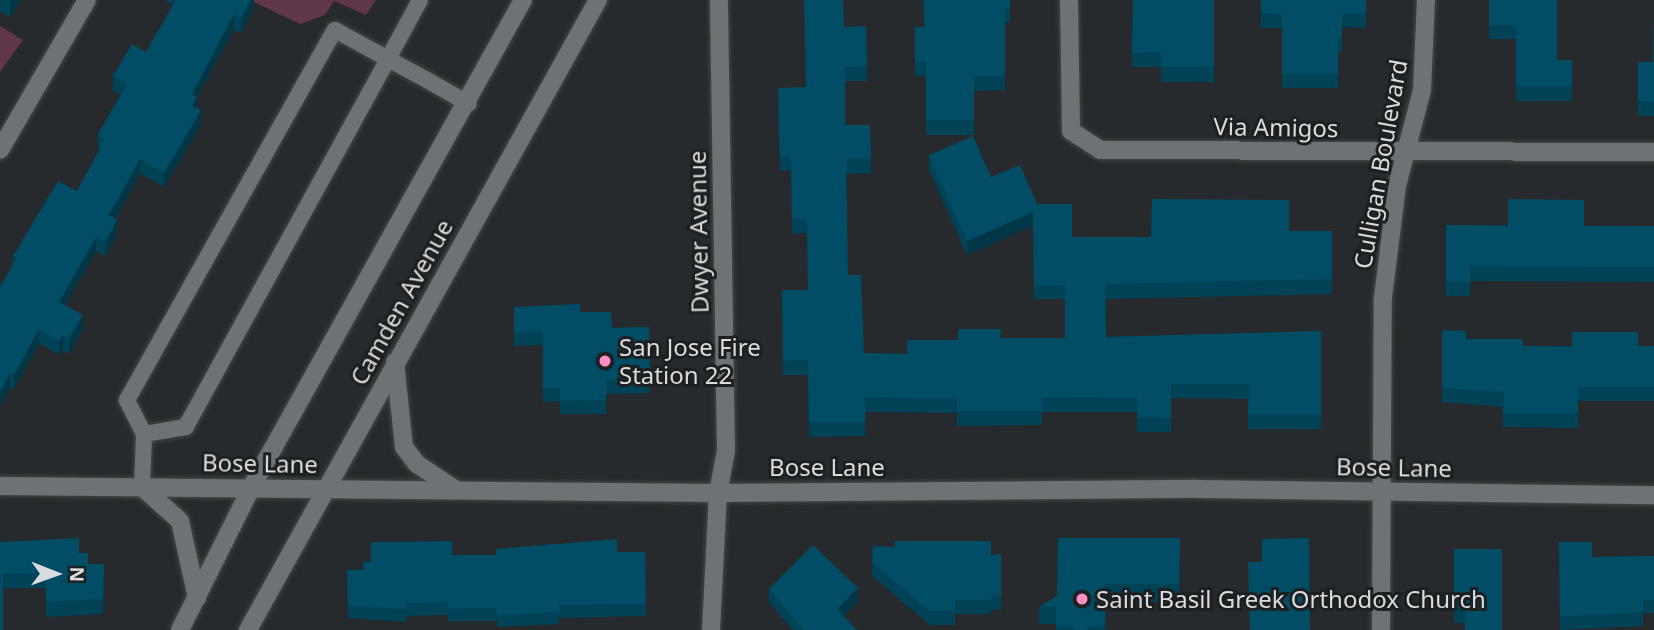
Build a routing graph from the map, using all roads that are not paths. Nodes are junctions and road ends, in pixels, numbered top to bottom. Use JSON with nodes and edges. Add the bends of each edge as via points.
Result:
{"nodes":[{"id":1,"x":87,"y":0,"type":"edge"},
{"id":2,"x":420,"y":0,"type":"edge"},
{"id":3,"x":523,"y":0,"type":"edge"},
{"id":4,"x":598,"y":0,"type":"edge"},
{"id":5,"x":719,"y":0,"type":"edge"},
{"id":6,"x":1069,"y":0,"type":"edge"},
{"id":7,"x":1426,"y":0,"type":"edge"},
{"id":8,"x":388,"y":59,"type":"junction"},
{"id":9,"x":469,"y":104,"type":"junction"},
{"id":10,"x":0,"y":150,"type":"edge"},
{"id":11,"x":1407,"y":151,"type":"junction"},
{"id":12,"x":1654,"y":152,"type":"edge"},
{"id":13,"x":395,"y":362,"type":"junction"},
{"id":14,"x":144,"y":434,"type":"junction"},
{"id":15,"x":0,"y":486,"type":"edge"},
{"id":16,"x":142,"y":486,"type":"junction"},
{"id":17,"x":252,"y":486,"type":"junction"},
{"id":18,"x":324,"y":489,"type":"junction"},
{"id":19,"x":456,"y":490,"type":"junction"},
{"id":20,"x":1382,"y":491,"type":"junction"},
{"id":21,"x":719,"y":493,"type":"junction"},
{"id":22,"x":1654,"y":495,"type":"edge"},
{"id":23,"x":197,"y":598,"type":"junction"},
{"id":24,"x":180,"y":630,"type":"edge"},
{"id":25,"x":248,"y":630,"type":"edge"},
{"id":26,"x":712,"y":630,"type":"edge"},
{"id":27,"x":1381,"y":630,"type":"edge"}],
"edges":[{"from":1,"to":10,"type":"street"},
{"from":2,"to":8,"type":"lane"},
{"from":3,"to":9,"type":"street","name":"Camden Avenue"},
{"from":4,"to":13,"type":"street","name":"Camden Avenue"},
{"from":5,"to":21,"type":"street","name":"Dwyer Avenue","via":[[726,451]]},
{"from":6,"to":11,"type":"street","name":"Via Amigos","via":[[1071,131],[1100,150]]},
{"from":7,"to":11,"type":"street","name":"Culligan Boulevard","via":[[1422,90]]},
{"from":8,"to":9,"type":"lane"},
{"from":8,"to":14,"type":"lane","via":[[186,427]]},
{"from":8,"to":14,"type":"lane","via":[[335,30],[127,400]]},
{"from":9,"to":17,"type":"street","name":"Camden Avenue"},
{"from":11,"to":12,"type":"street","name":"Via Amigos"},
{"from":11,"to":20,"type":"street","name":"Culligan Boulevard","via":[[1391,222],[1383,297]]},
{"from":13,"to":18,"type":"street","name":"Camden Avenue"},
{"from":13,"to":19,"type":"street","via":[[404,447],[418,464]]},
{"from":14,"to":16,"type":"lane"},
{"from":15,"to":16,"type":"street","name":"Bose Lane"},
{"from":16,"to":17,"type":"street","name":"Bose Lane"},
{"from":16,"to":23,"type":"street","via":[[180,521]]},
{"from":17,"to":18,"type":"street","name":"Bose Lane"},
{"from":17,"to":23,"type":"street","name":"Camden Avenue"},
{"from":18,"to":19,"type":"street","name":"Bose Lane"},
{"from":18,"to":25,"type":"street","name":"Camden Avenue"},
{"from":19,"to":21,"type":"street","name":"Bose Lane"},
{"from":20,"to":21,"type":"street","name":"Bose Lane"},
{"from":20,"to":22,"type":"street","name":"Bose Lane"},
{"from":20,"to":27,"type":"street","name":"Culligan Boulevard"},
{"from":21,"to":26,"type":"street","name":"Dwyer Avenue"},
{"from":23,"to":24,"type":"street","name":"Camden Avenue"}]}
